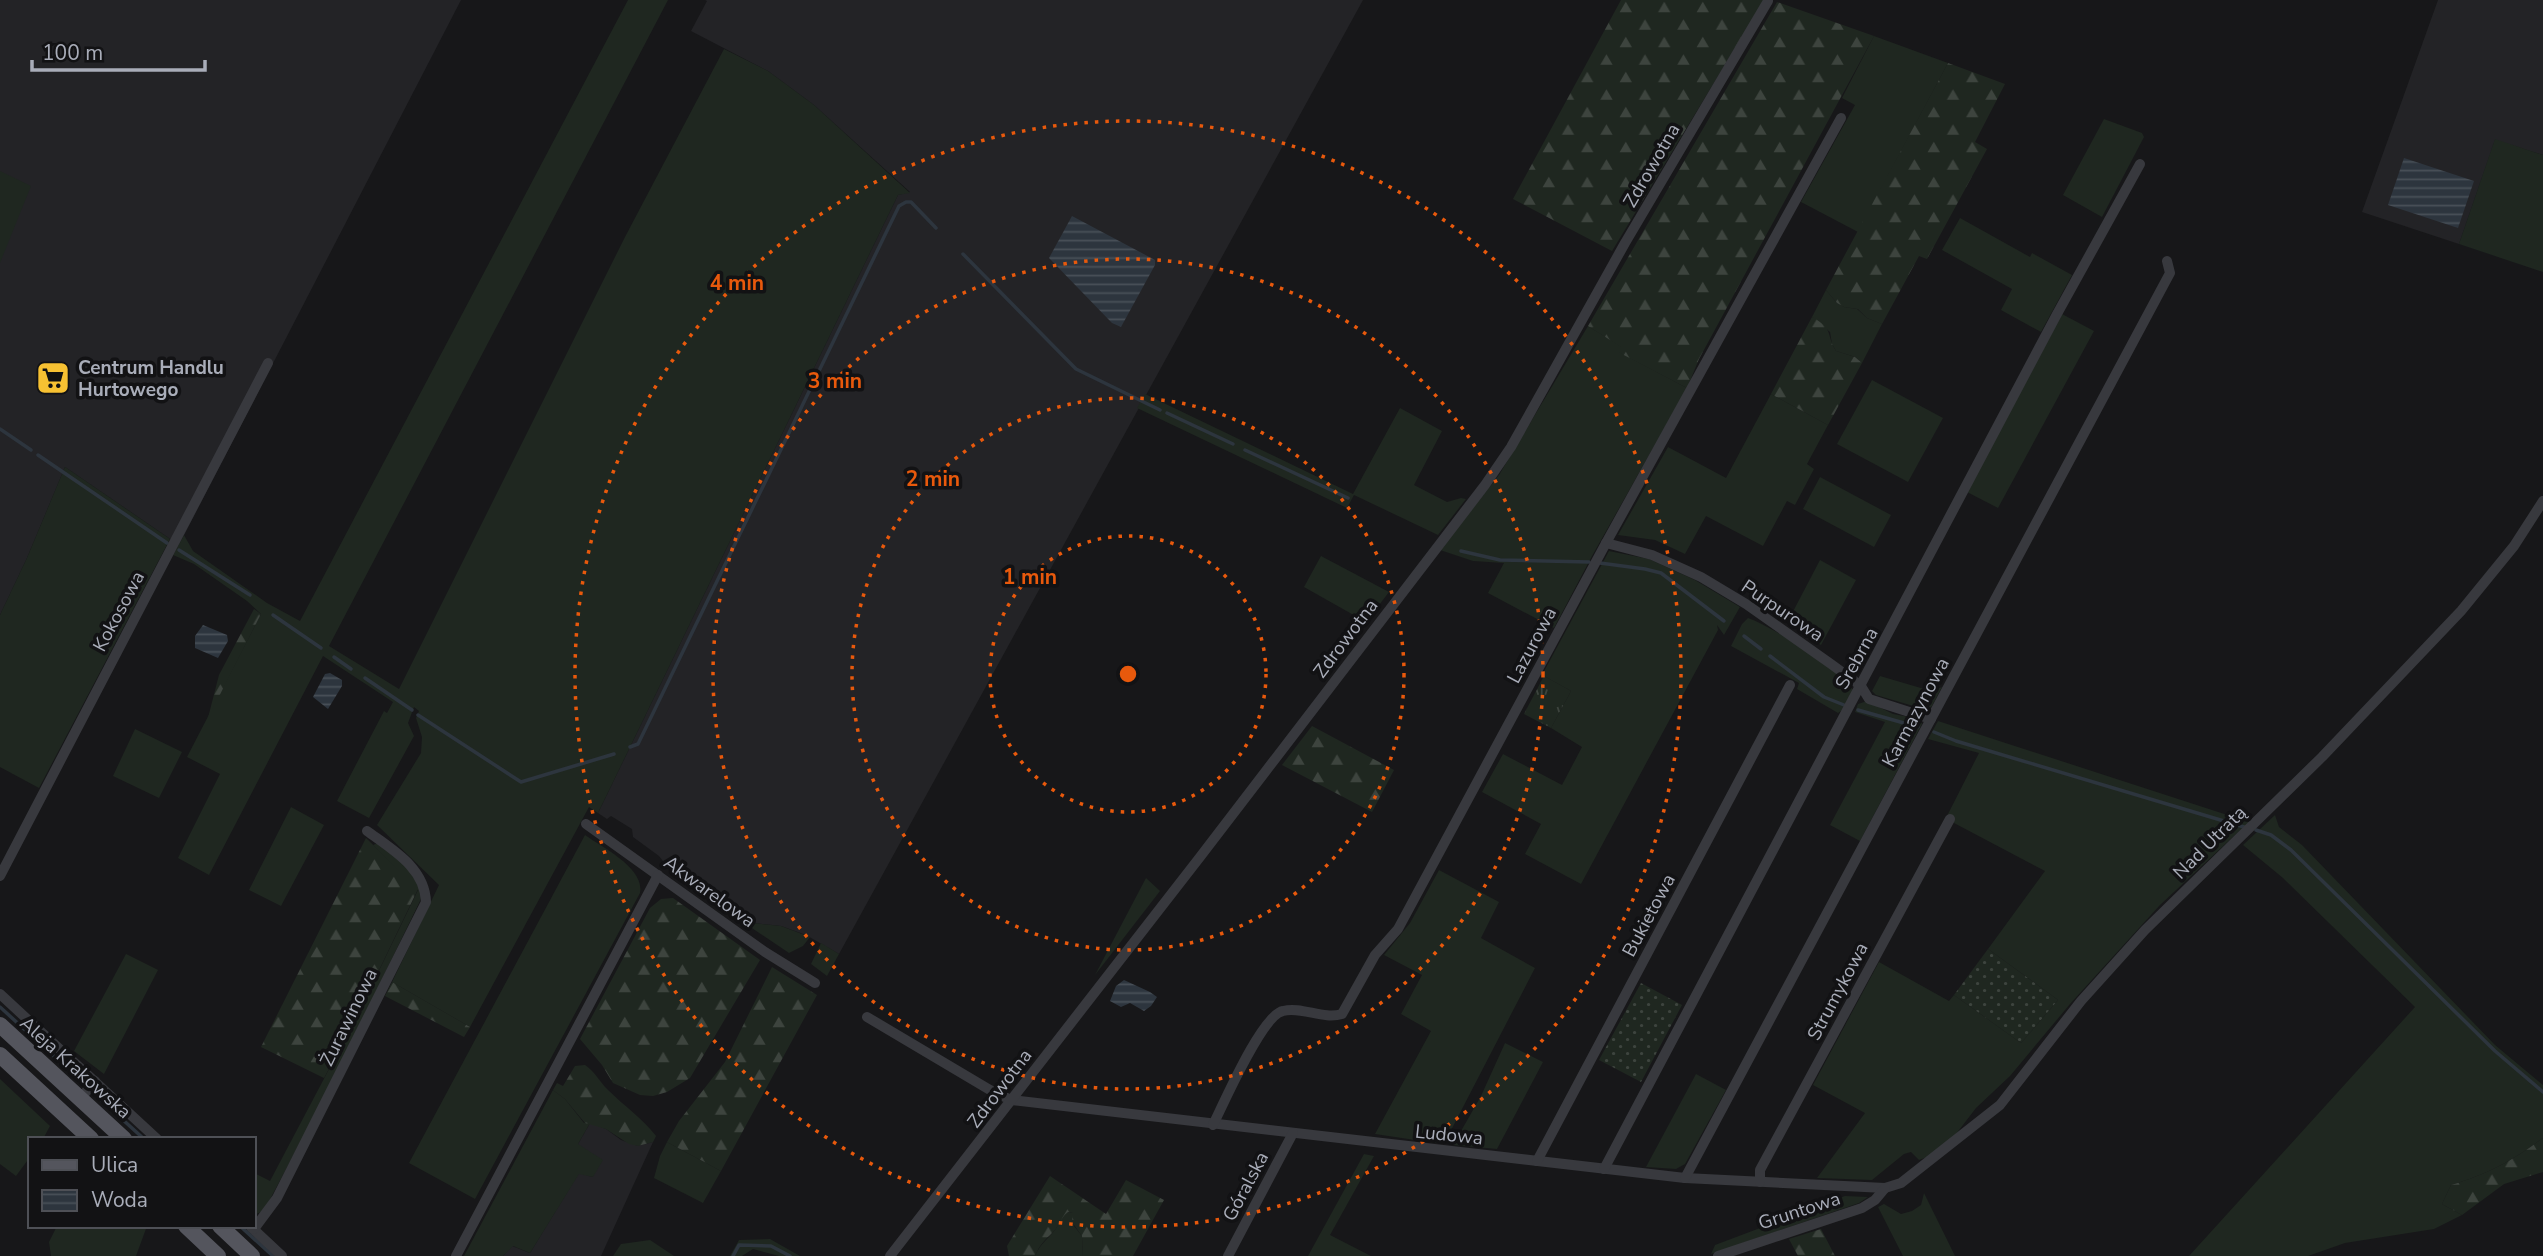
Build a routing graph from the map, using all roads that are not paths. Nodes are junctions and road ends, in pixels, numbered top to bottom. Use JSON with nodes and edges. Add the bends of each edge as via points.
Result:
{"nodes":[{"id":1,"x":1768,"y":1,"type":"edge"},
{"id":2,"x":1842,"y":118,"type":"dead end"},
{"id":3,"x":2140,"y":164,"type":"dead end"},
{"id":4,"x":2167,"y":261,"type":"dead end"},
{"id":5,"x":268,"y":363,"type":"dead end"},
{"id":6,"x":2543,"y":501,"type":"edge"},
{"id":7,"x":1606,"y":543,"type":"junction"},
{"id":8,"x":1790,"y":685,"type":"dead end"},
{"id":9,"x":1861,"y":686,"type":"junction"},
{"id":10,"x":1931,"y":719,"type":"junction"},
{"id":11,"x":1951,"y":819,"type":"dead end"},
{"id":12,"x":586,"y":824,"type":"dead end"},
{"id":13,"x":367,"y":831,"type":"dead end"},
{"id":14,"x":659,"y":875,"type":"junction"},
{"id":15,"x":0,"y":876,"type":"edge"},
{"id":16,"x":815,"y":983,"type":"dead end"},
{"id":17,"x":0,"y":994,"type":"edge"},
{"id":18,"x":867,"y":1017,"type":"dead end"},
{"id":19,"x":0,"y":1026,"type":"edge"},
{"id":20,"x":0,"y":1055,"type":"edge"},
{"id":21,"x":95,"y":1081,"type":"junction"},
{"id":22,"x":80,"y":1099,"type":"junction"},
{"id":23,"x":1011,"y":1100,"type":"junction"},
{"id":24,"x":1213,"y":1125,"type":"junction"},
{"id":25,"x":1293,"y":1133,"type":"junction"},
{"id":26,"x":88,"y":1137,"type":"edge"},
{"id":27,"x":122,"y":1137,"type":"edge"},
{"id":28,"x":155,"y":1137,"type":"edge"},
{"id":29,"x":1537,"y":1161,"type":"junction"},
{"id":30,"x":1604,"y":1169,"type":"junction"},
{"id":31,"x":1685,"y":1178,"type":"junction"},
{"id":32,"x":1760,"y":1182,"type":"junction"},
{"id":33,"x":1885,"y":1188,"type":"junction"},
{"id":34,"x":256,"y":1223,"type":"edge"},
{"id":35,"x":188,"y":1228,"type":"edge"},
{"id":36,"x":222,"y":1228,"type":"edge"},
{"id":37,"x":252,"y":1228,"type":"edge"},
{"id":38,"x":218,"y":1256,"type":"edge"},
{"id":39,"x":252,"y":1256,"type":"edge"},
{"id":40,"x":282,"y":1256,"type":"edge"},
{"id":41,"x":456,"y":1256,"type":"edge"},
{"id":42,"x":890,"y":1256,"type":"edge"},
{"id":43,"x":1228,"y":1256,"type":"edge"},
{"id":44,"x":1718,"y":1256,"type":"edge"}],
"edges":[{"from":1,"to":23,"type":"street","name":"Zdrowotna","via":[[1511,447]]},
{"from":2,"to":7,"type":"street","name":"Lazurowa"},
{"from":3,"to":9,"type":"street","name":"Srebrna"},
{"from":4,"to":10,"type":"street","name":"Karmazynowa","via":[[2170,274]]},
{"from":5,"to":15,"type":"street","name":"Kokosowa"},
{"from":6,"to":33,"type":"street","name":"Nad Utratą","via":[[2514,546],[2461,611],[2322,757],[2145,930],[2081,1000],[2000,1105],[1901,1183]]},
{"from":7,"to":9,"type":"street","name":"Purpurowa","via":[[1652,555],[1700,577],[1776,624]]},
{"from":7,"to":24,"type":"street","name":"Lazurowa","via":[[1398,929],[1375,955],[1345,1010],[1337,1015],[1285,1010],[1273,1015]]},
{"from":8,"to":29,"type":"street","name":"Bukietowa"},
{"from":9,"to":10,"type":"street","name":"Purpurowa","via":[[1869,699]]},
{"from":9,"to":30,"type":"street","name":"Srebrna"},
{"from":10,"to":31,"type":"street","name":"Karmazynowa"},
{"from":11,"to":32,"type":"street","name":"Strumykowa","via":[[1760,1170]]},
{"from":12,"to":14,"type":"street","name":"Akwarelowa"},
{"from":13,"to":34,"type":"street","name":"Żurawinowa","via":[[421,877],[426,902],[277,1198]]},
{"from":14,"to":16,"type":"street","name":"Akwarelowa"},
{"from":14,"to":41,"type":"street"},
{"from":17,"to":21,"type":"street"},
{"from":18,"to":23,"type":"street"},
{"from":19,"to":22,"type":"main road","name":"Aleja Krakowska"},
{"from":20,"to":26,"type":"main road"},
{"from":21,"to":22,"type":"street"},
{"from":21,"to":28,"type":"street"},
{"from":22,"to":27,"type":"main road","name":"Aleja Krakowska"},
{"from":23,"to":24,"type":"street","name":"Ludowa"},
{"from":23,"to":42,"type":"street","name":"Zdrowotna"},
{"from":24,"to":25,"type":"street","name":"Ludowa"},
{"from":25,"to":29,"type":"street","name":"Ludowa"},
{"from":25,"to":43,"type":"street","name":"Góralska"},
{"from":29,"to":30,"type":"street","name":"Ludowa"},
{"from":30,"to":31,"type":"street","name":"Ludowa"},
{"from":31,"to":32,"type":"street","name":"Ludowa"},
{"from":32,"to":33,"type":"street","name":"Ludowa"},
{"from":33,"to":44,"type":"street","name":"Gruntowa","via":[[1862,1208]]},
{"from":35,"to":38,"type":"main road"},
{"from":36,"to":39,"type":"main road"},
{"from":37,"to":40,"type":"street"}]}
